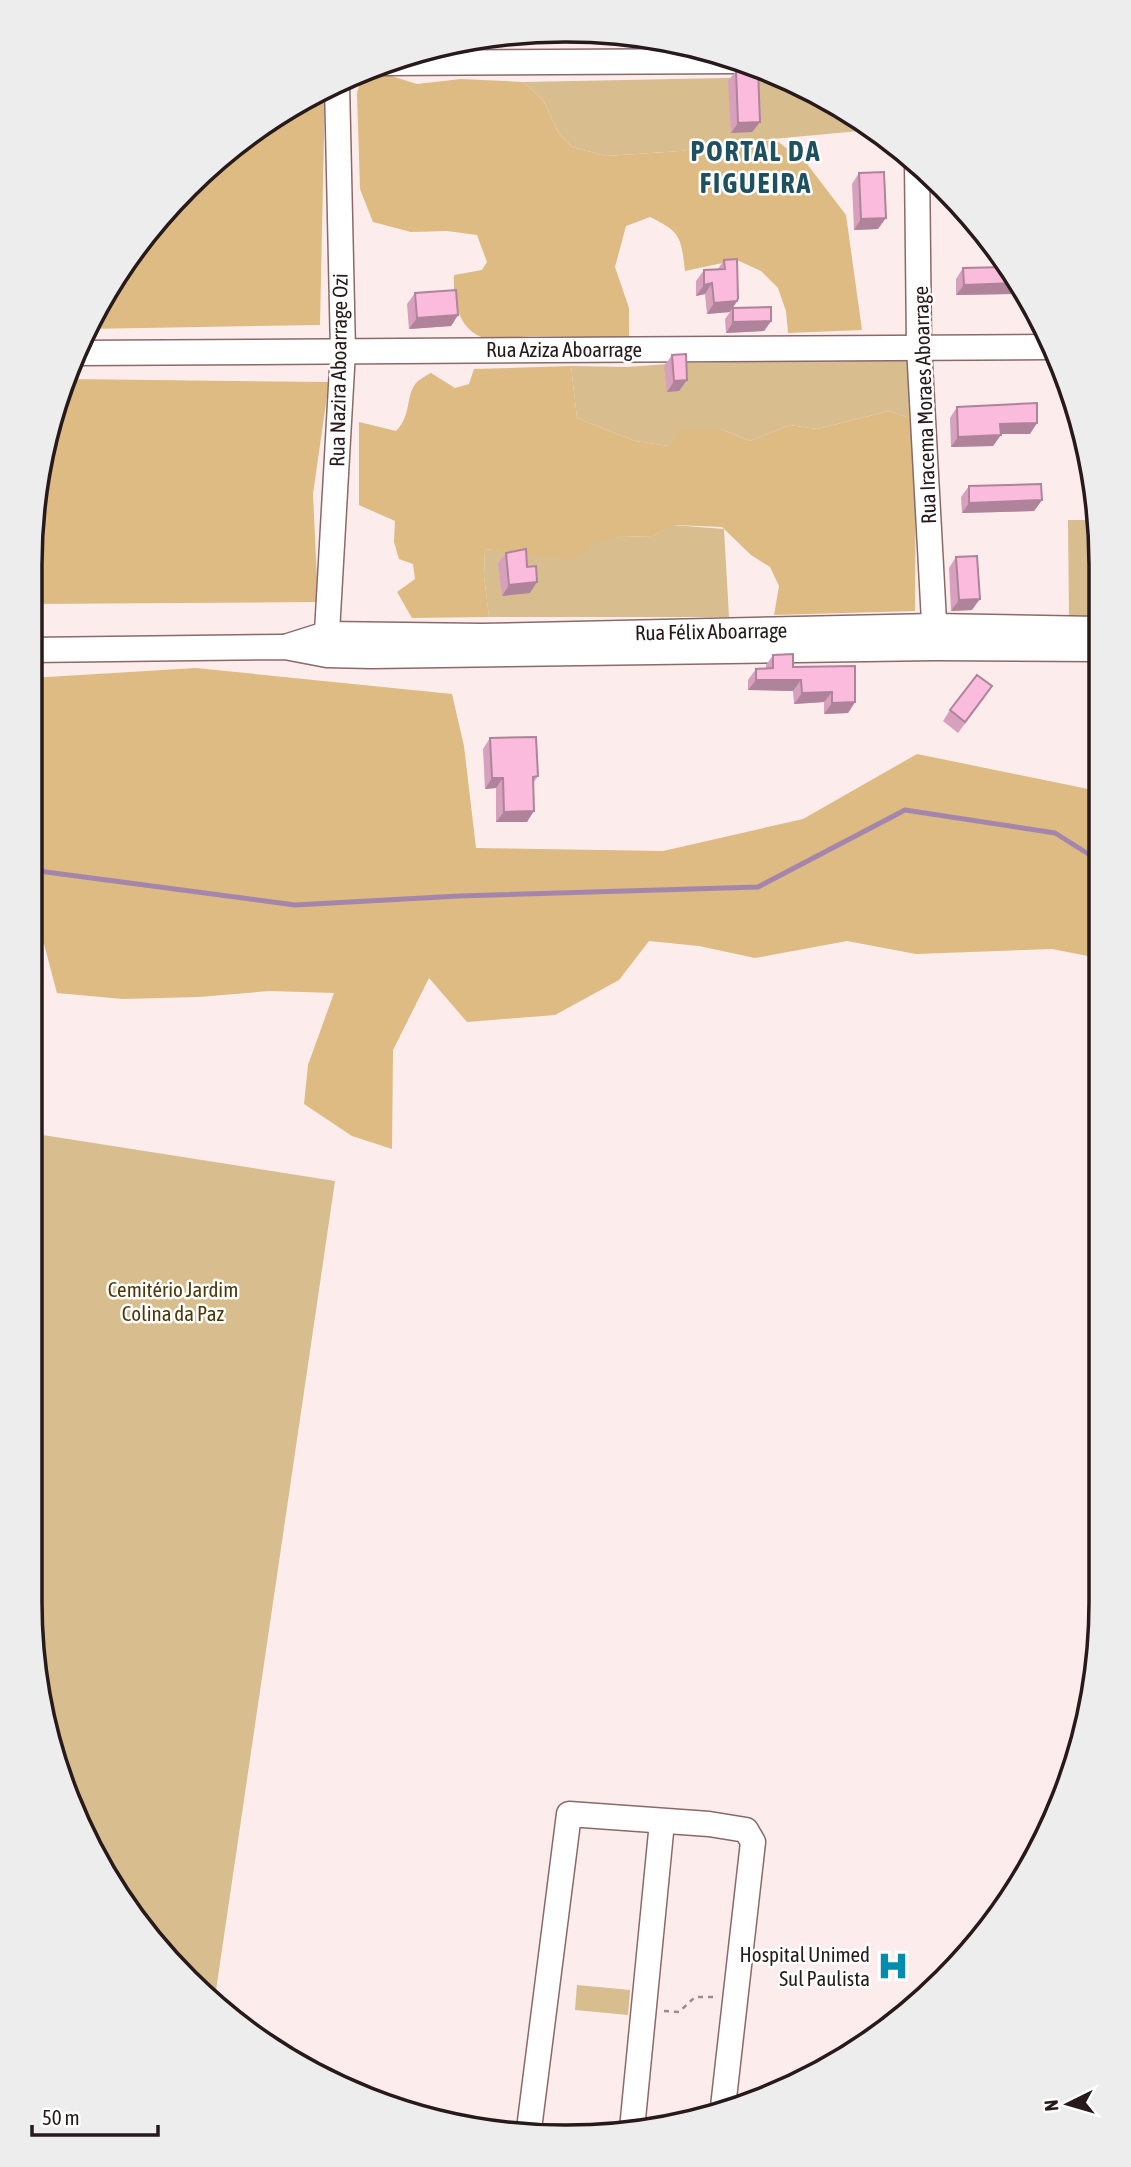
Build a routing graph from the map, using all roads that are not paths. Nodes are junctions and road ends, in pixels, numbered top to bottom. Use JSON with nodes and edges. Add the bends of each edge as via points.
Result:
{"nodes":[{"id":1,"x":705,"y":61,"type":"edge"},
{"id":2,"x":424,"y":62,"type":"edge"},
{"id":3,"x":337,"y":95,"type":"edge"},
{"id":4,"x":917,"y":178,"type":"edge"},
{"id":5,"x":919,"y":346,"type":"junction"},
{"id":6,"x":1040,"y":346,"type":"edge"},
{"id":7,"x":343,"y":351,"type":"junction"},
{"id":8,"x":87,"y":353,"type":"edge"},
{"id":9,"x":1089,"y":629,"type":"edge"},
{"id":10,"x":934,"y":637,"type":"junction"},
{"id":11,"x":326,"y":644,"type":"junction"},
{"id":12,"x":1089,"y":648,"type":"edge"},
{"id":13,"x":42,"y":650,"type":"edge"},
{"id":14,"x":662,"y":1822,"type":"junction"},
{"id":15,"x":724,"y":2100,"type":"edge"},
{"id":16,"x":633,"y":2121,"type":"edge"},
{"id":17,"x":530,"y":2124,"type":"edge"}],
"edges":[{"from":1,"to":2,"type":"street"},
{"from":3,"to":7,"type":"street","name":"Rua Nazira Aboarrage Ozi"},
{"from":4,"to":5,"type":"street","name":"Rua Iracema Moraes Aboarrage"},
{"from":5,"to":6,"type":"street","name":"Rua Aziza Aboarrage"},
{"from":5,"to":7,"type":"street","name":"Rua Aziza Aboarrage"},
{"from":5,"to":10,"type":"street","name":"Rua Iracema Moraes Aboarrage"},
{"from":7,"to":8,"type":"street","name":"Rua Aziza Aboarrage"},
{"from":7,"to":11,"type":"street","name":"Rua Nazira Aboarrage Ozi"},
{"from":9,"to":10,"type":"street","name":"Rua Félix Aboarrage"},
{"from":10,"to":11,"type":"street","name":"Rua Félix Aboarrage","via":[[482,636]]},
{"from":10,"to":12,"type":"street","name":"Rua Félix Aboarrage"},
{"from":11,"to":13,"type":"street","name":"Rua Félix Aboarrage"},
{"from":14,"to":15,"type":"street","via":[[746,1830],[752,1842]]},
{"from":14,"to":16,"type":"street"},
{"from":14,"to":17,"type":"street","via":[[569,1814]]}]}
